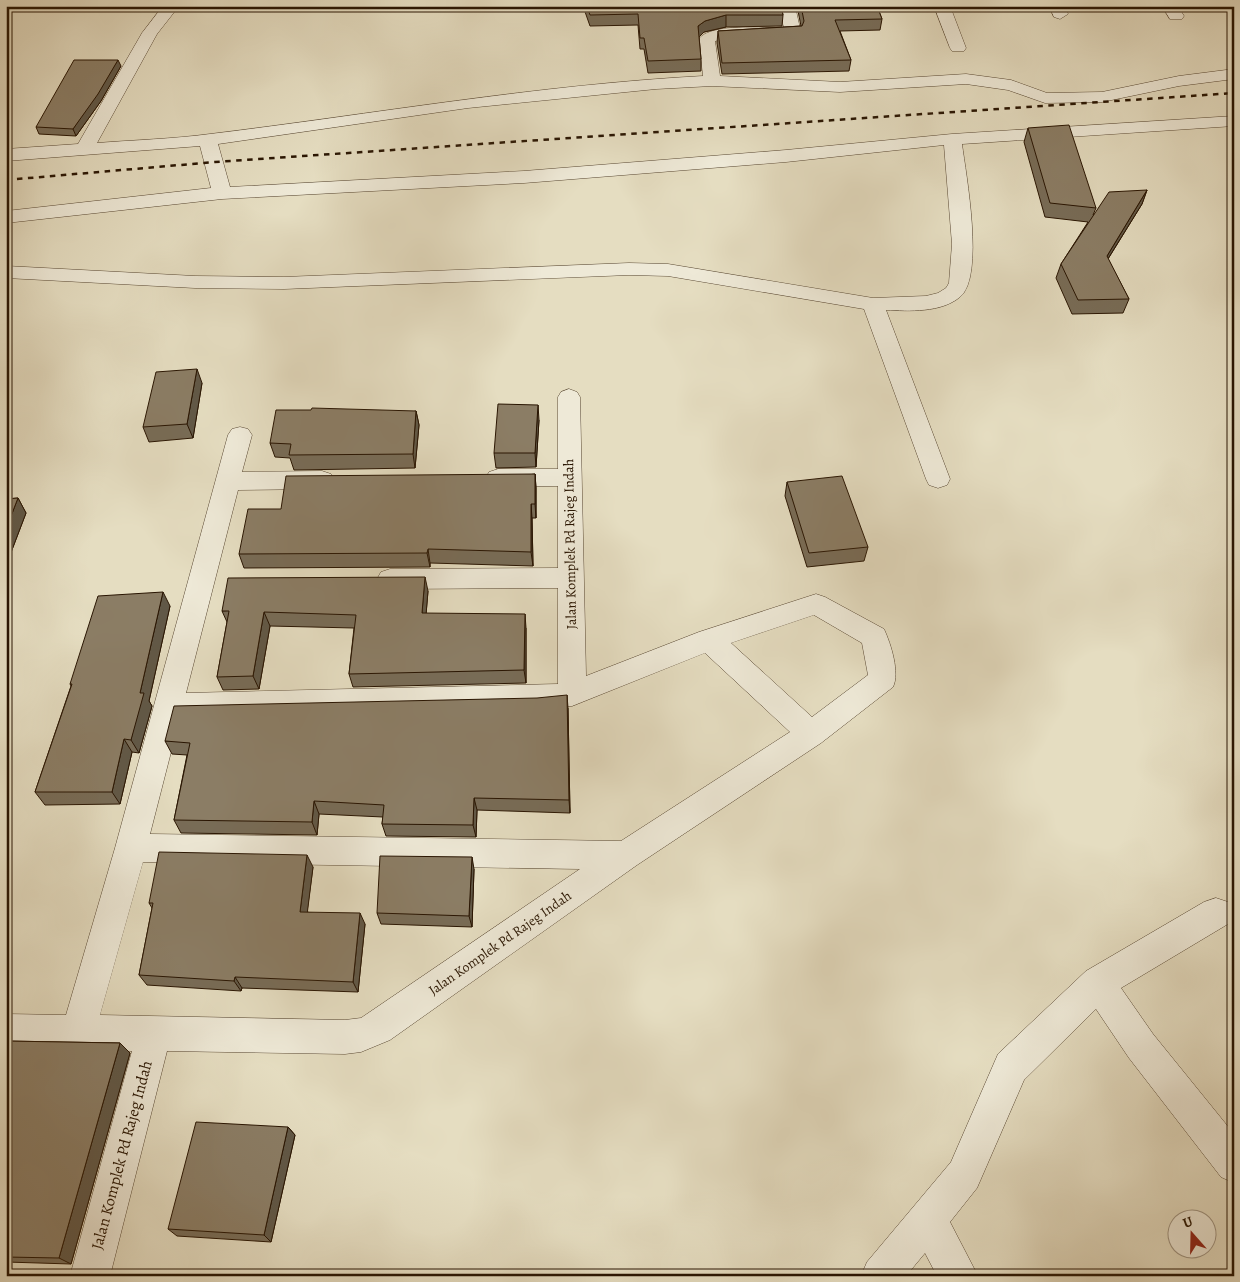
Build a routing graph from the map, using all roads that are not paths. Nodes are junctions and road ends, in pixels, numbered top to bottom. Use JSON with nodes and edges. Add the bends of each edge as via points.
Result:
{"nodes":[{"id":1,"x":171,"y":6,"type":"edge"},
{"id":2,"x":787,"y":6,"type":"edge"},
{"id":3,"x":942,"y":6,"type":"edge"},
{"id":4,"x":958,"y":48,"type":"dead end"},
{"id":5,"x":1234,"y":74,"type":"edge"},
{"id":6,"x":712,"y":81,"type":"junction"},
{"id":7,"x":1234,"y":121,"type":"edge"},
{"id":8,"x":952,"y":138,"type":"junction"},
{"id":9,"x":208,"y":140,"type":"junction"},
{"id":10,"x":84,"y":149,"type":"junction"},
{"id":11,"x":6,"y":156,"type":"edge"},
{"id":12,"x":222,"y":193,"type":"junction"},
{"id":13,"x":6,"y":217,"type":"edge"},
{"id":14,"x":6,"y":272,"type":"edge"},
{"id":15,"x":873,"y":304,"type":"junction"},
{"id":16,"x":569,"y":397,"type":"dead end"},
{"id":17,"x":240,"y":435,"type":"dead end"},
{"id":18,"x":568,"y":477,"type":"junction"},
{"id":19,"x":479,"y":478,"type":"edge"},
{"id":20,"x":938,"y":479,"type":"dead end"},
{"id":21,"x":349,"y":480,"type":"edge"},
{"id":22,"x":229,"y":481,"type":"junction"},
{"id":23,"x":570,"y":578,"type":"junction"},
{"id":24,"x":370,"y":579,"type":"edge"},
{"id":25,"x":201,"y":580,"type":"junction"},
{"id":26,"x":231,"y":580,"type":"edge"},
{"id":27,"x":709,"y":640,"type":"junction"},
{"id":28,"x":572,"y":694,"type":"junction"},
{"id":29,"x":169,"y":705,"type":"junction"},
{"id":30,"x":811,"y":734,"type":"junction"},
{"id":31,"x":131,"y":848,"type":"junction"},
{"id":32,"x":626,"y":855,"type":"junction"},
{"id":33,"x":1216,"y":913,"type":"dead end"},
{"id":34,"x":1098,"y":983,"type":"junction"},
{"id":35,"x":6,"y":1031,"type":"edge"},
{"id":36,"x":78,"y":1032,"type":"junction"},
{"id":37,"x":154,"y":1035,"type":"junction"},
{"id":38,"x":1234,"y":1164,"type":"edge"},
{"id":39,"x":927,"y":1219,"type":"junction"},
{"id":40,"x":90,"y":1276,"type":"edge"},
{"id":41,"x":882,"y":1276,"type":"edge"},
{"id":42,"x":958,"y":1276,"type":"edge"}],
"edges":[{"from":1,"to":10,"type":"street","via":[[150,33]]},
{"from":2,"to":6,"type":"street","via":[[792,34],[710,36]]},
{"from":3,"to":4,"type":"street"},
{"from":5,"to":6,"type":"street","via":[[1092,98],[1045,98],[1011,85],[966,79],[840,87]]},
{"from":6,"to":9,"type":"street","via":[[468,103]]},
{"from":7,"to":8,"type":"street"},
{"from":8,"to":12,"type":"street","via":[[786,156],[524,177]]},
{"from":8,"to":15,"type":"street","via":[[962,212],[962,278],[957,291],[942,299],[922,303]]},
{"from":9,"to":10,"type":"street"},
{"from":9,"to":12,"type":"street"},
{"from":10,"to":11,"type":"street"},
{"from":12,"to":13,"type":"street"},
{"from":14,"to":15,"type":"street","via":[[195,282],[284,283],[668,270]]},
{"from":15,"to":20,"type":"street"},
{"from":16,"to":18,"type":"street","name":"Jalan Komplek Pd Rajeg Indah"},
{"from":17,"to":22,"type":"street"},
{"from":18,"to":19,"type":"street"},
{"from":18,"to":23,"type":"street","name":"Jalan Komplek Pd Rajeg Indah"},
{"from":21,"to":22,"type":"street"},
{"from":22,"to":25,"type":"street"},
{"from":23,"to":24,"type":"street"},
{"from":23,"to":28,"type":"street","name":"Jalan Komplek Pd Rajeg Indah"},
{"from":25,"to":26,"type":"street"},
{"from":25,"to":29,"type":"street"},
{"from":27,"to":28,"type":"street","name":"Jalan Komplek Pd Rajeg Indah"},
{"from":27,"to":30,"type":"street"},
{"from":27,"to":30,"type":"street","name":"Jalan Komplek Pd Rajeg Indah","via":[[816,604],[874,637],[883,679]]},
{"from":28,"to":29,"type":"street"},
{"from":29,"to":31,"type":"street"},
{"from":30,"to":32,"type":"street","name":"Jalan Komplek Pd Rajeg Indah"},
{"from":31,"to":32,"type":"street"},
{"from":31,"to":36,"type":"street"},
{"from":32,"to":37,"type":"street","name":"Jalan Komplek Pd Rajeg Indah","via":[[378,1028],[361,1035]]},
{"from":33,"to":34,"type":"street"},
{"from":34,"to":38,"type":"street","via":[[1141,1046]]},
{"from":34,"to":39,"type":"street","via":[[1011,1066],[964,1175]]},
{"from":35,"to":36,"type":"street","name":"Jalan Komplek Pd Rajeg Indah"},
{"from":36,"to":37,"type":"street","name":"Jalan Komplek Pd Rajeg Indah"},
{"from":37,"to":40,"type":"street","name":"Jalan Komplek Pd Rajeg Indah"},
{"from":39,"to":41,"type":"street"},
{"from":39,"to":42,"type":"street"}]}
